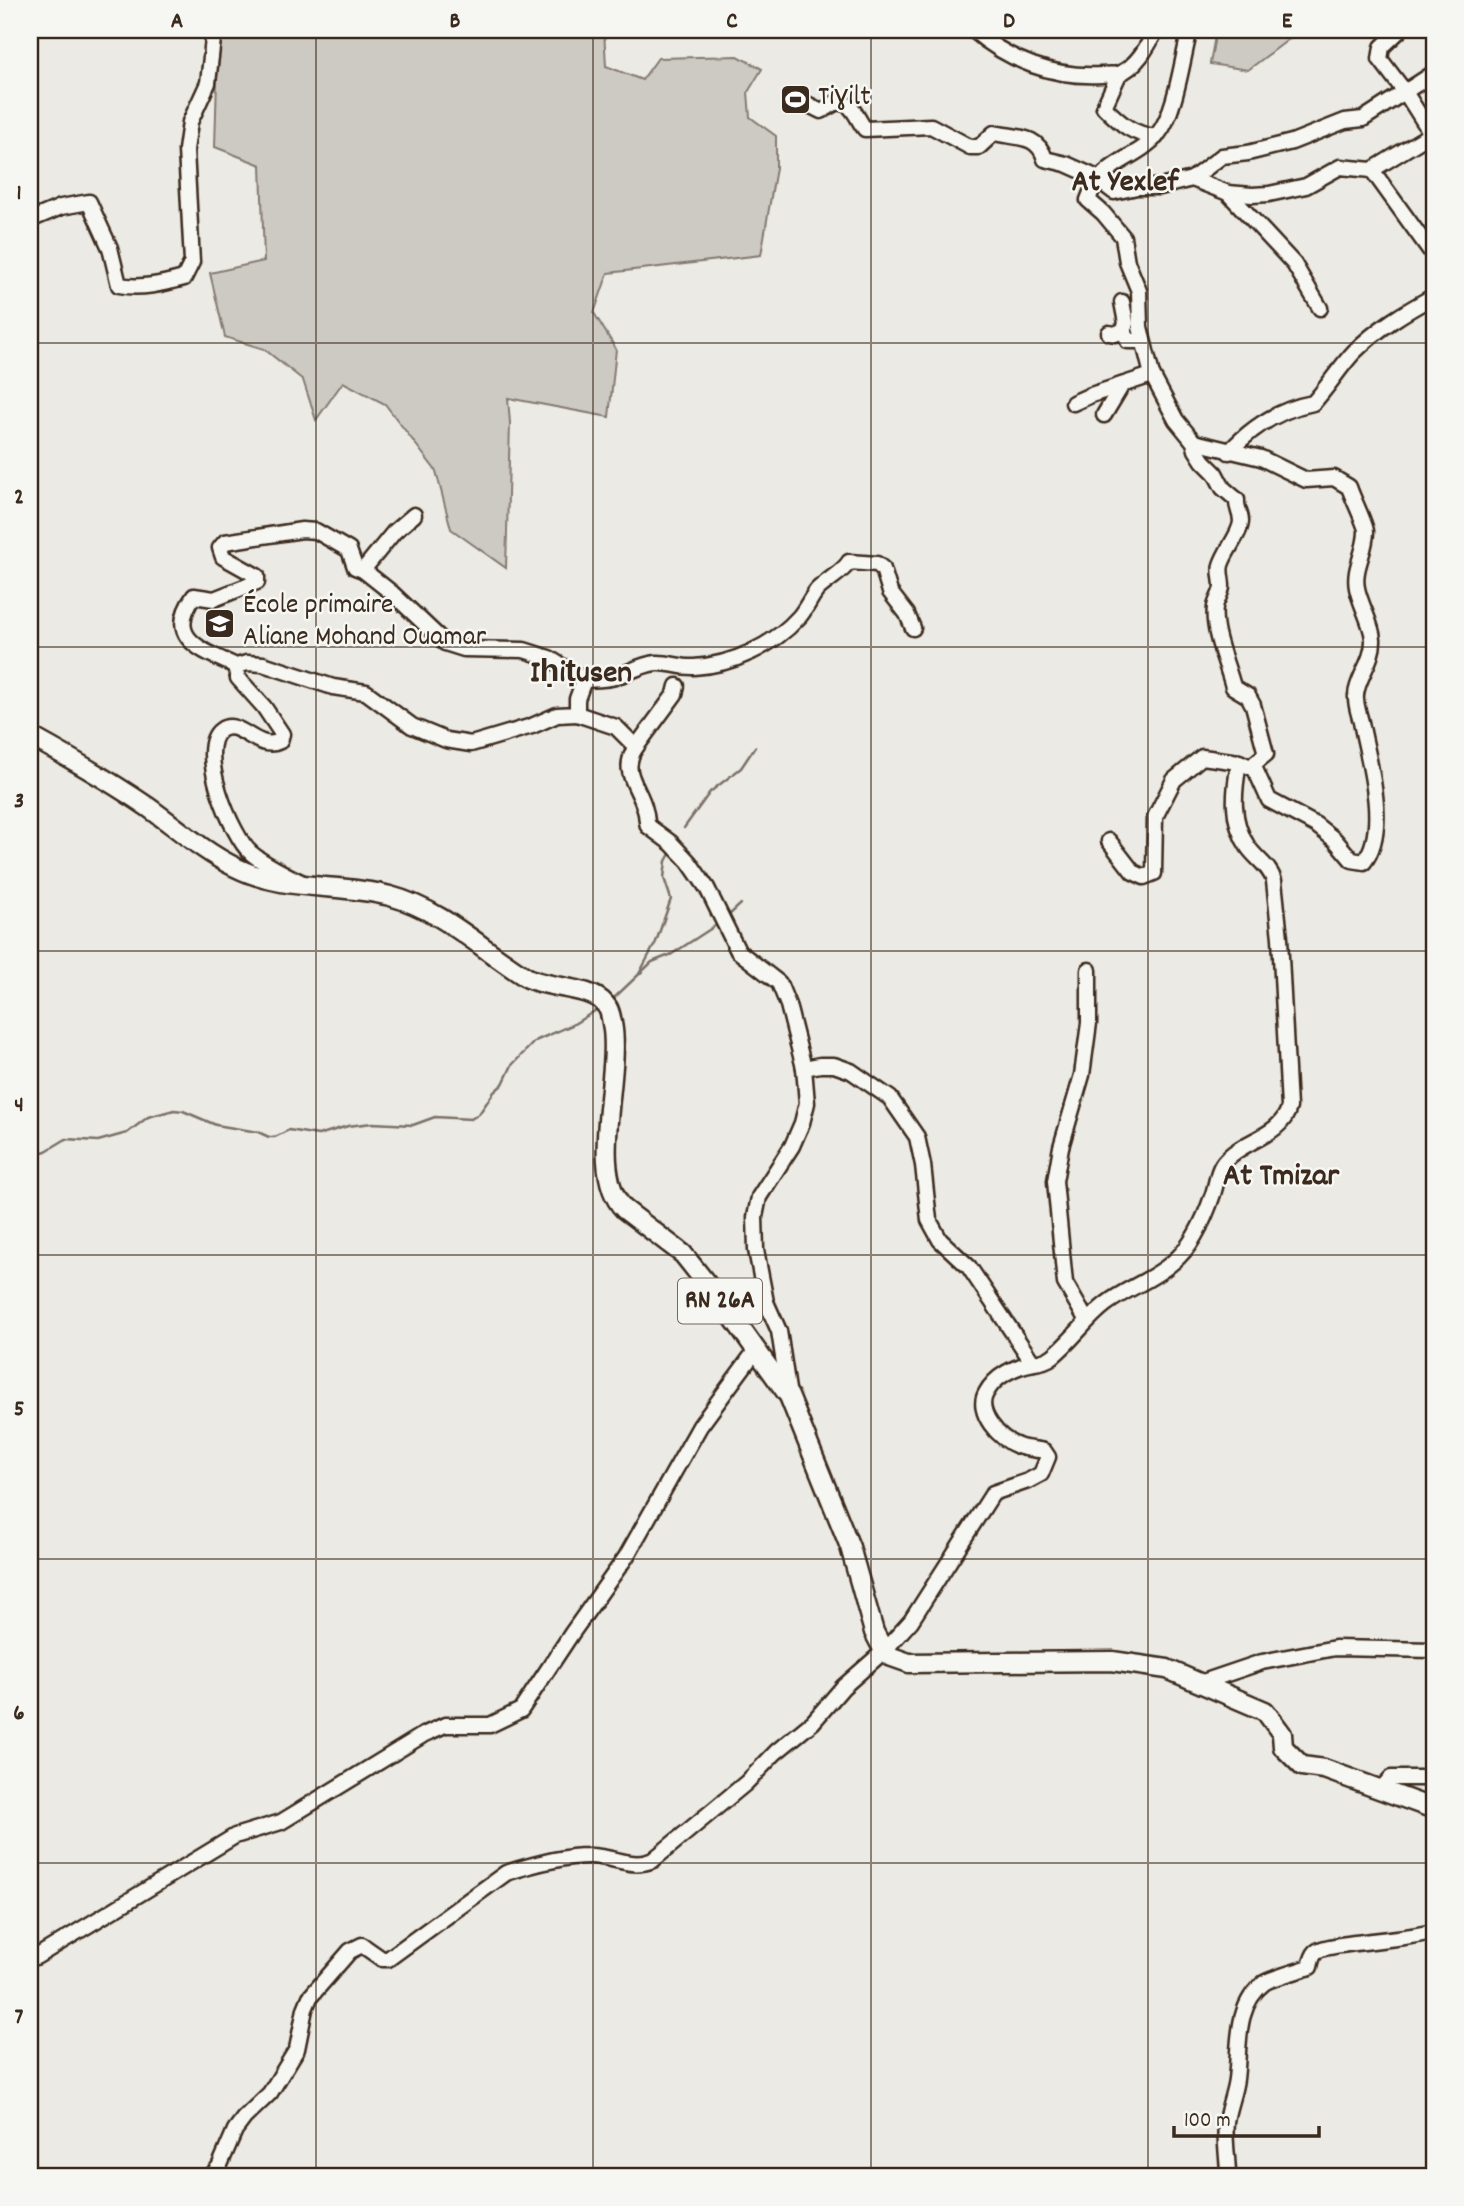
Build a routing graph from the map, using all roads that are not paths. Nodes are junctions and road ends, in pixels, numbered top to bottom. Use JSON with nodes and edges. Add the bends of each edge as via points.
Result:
{"nodes":[{"id":1,"x":214,"y":30,"type":"edge"},
{"id":2,"x":973,"y":30,"type":"edge"},
{"id":3,"x":1156,"y":30,"type":"edge"},
{"id":4,"x":1190,"y":30,"type":"edge"},
{"id":5,"x":1400,"y":30,"type":"edge"},
{"id":6,"x":1434,"y":73,"type":"edge"},
{"id":7,"x":1119,"y":74,"type":"junction"},
{"id":8,"x":1405,"y":92,"type":"junction"},
{"id":9,"x":803,"y":102,"type":"dead end"},
{"id":10,"x":1433,"y":132,"type":"edge"},
{"id":11,"x":1156,"y":137,"type":"junction"},
{"id":12,"x":1372,"y":170,"type":"junction"},
{"id":13,"x":1192,"y":178,"type":"junction"},
{"id":14,"x":1098,"y":181,"type":"junction"},
{"id":15,"x":1228,"y":193,"type":"junction"},
{"id":16,"x":30,"y":220,"type":"edge"},
{"id":17,"x":1434,"y":256,"type":"edge"},
{"id":18,"x":1434,"y":296,"type":"edge"},
{"id":19,"x":1122,"y":302,"type":"dead end"},
{"id":20,"x":1320,"y":308,"type":"dead end"},
{"id":21,"x":1143,"y":341,"type":"junction"},
{"id":22,"x":1152,"y":375,"type":"junction"},
{"id":23,"x":1122,"y":385,"type":"junction"},
{"id":24,"x":1073,"y":403,"type":"dead end"},
{"id":25,"x":1104,"y":415,"type":"dead end"},
{"id":26,"x":1194,"y":442,"type":"junction"},
{"id":27,"x":1228,"y":452,"type":"junction"},
{"id":28,"x":414,"y":515,"type":"dead end"},
{"id":29,"x":363,"y":570,"type":"junction"},
{"id":30,"x":913,"y":628,"type":"dead end"},
{"id":31,"x":238,"y":667,"type":"junction"},
{"id":32,"x":584,"y":680,"type":"junction"},
{"id":33,"x":677,"y":687,"type":"dead end"},
{"id":34,"x":577,"y":714,"type":"junction"},
{"id":35,"x":30,"y":736,"type":"edge"},
{"id":36,"x":636,"y":747,"type":"junction"},
{"id":37,"x":1239,"y":762,"type":"junction"},
{"id":38,"x":1255,"y":769,"type":"junction"},
{"id":39,"x":1109,"y":841,"type":"dead end"},
{"id":40,"x":313,"y":888,"type":"junction"},
{"id":41,"x":1089,"y":970,"type":"dead end"},
{"id":42,"x":804,"y":1068,"type":"junction"},
{"id":43,"x":1087,"y":1321,"type":"junction"},
{"id":44,"x":756,"y":1350,"type":"junction"},
{"id":45,"x":1033,"y":1363,"type":"junction"},
{"id":46,"x":789,"y":1396,"type":"junction"},
{"id":47,"x":1434,"y":1650,"type":"edge"},
{"id":48,"x":884,"y":1651,"type":"junction"},
{"id":49,"x":1200,"y":1683,"type":"junction"},
{"id":50,"x":1434,"y":1778,"type":"edge"},
{"id":51,"x":1382,"y":1788,"type":"junction"},
{"id":52,"x":1434,"y":1809,"type":"edge"},
{"id":53,"x":1434,"y":1931,"type":"edge"},
{"id":54,"x":36,"y":1957,"type":"dead end"},
{"id":55,"x":211,"y":2176,"type":"edge"},
{"id":56,"x":1228,"y":2176,"type":"edge"}],
"edges":[{"from":1,"to":16,"type":"street","via":[[208,83],[190,122],[192,262],[184,278],[135,288],[119,285],[110,248],[89,202]]},
{"from":2,"to":7,"type":"street","via":[[992,46],[1045,71]]},
{"from":3,"to":7,"type":"street","via":[[1147,48]]},
{"from":4,"to":11,"type":"street","via":[[1171,109]]},
{"from":5,"to":8,"type":"street","via":[[1382,47],[1380,59]]},
{"from":6,"to":8,"type":"street"},
{"from":7,"to":11,"type":"street","via":[[1104,107],[1124,127]]},
{"from":8,"to":10,"type":"street"},
{"from":8,"to":13,"type":"street","via":[[1363,119],[1345,121],[1292,142],[1222,156]]},
{"from":9,"to":14,"type":"street","via":[[821,111],[835,103],[844,104],[852,108],[865,129],[931,126],[970,147],[979,147],[994,133],[1034,140],[1045,159]]},
{"from":10,"to":12,"type":"street"},
{"from":11,"to":14,"type":"street","via":[[1114,164]]},
{"from":12,"to":15,"type":"street","via":[[1340,167],[1306,186],[1252,195]]},
{"from":12,"to":17,"type":"street"},
{"from":13,"to":14,"type":"street","via":[[1114,192]]},
{"from":13,"to":15,"type":"street"},
{"from":14,"to":21,"type":"street","via":[[1088,200],[1123,237],[1139,291]]},
{"from":15,"to":20,"type":"street","via":[[1294,264]]},
{"from":18,"to":27,"type":"street","via":[[1391,320],[1355,352],[1313,403],[1275,415]]},
{"from":19,"to":21,"type":"street","via":[[1126,323],[1116,332],[1128,341]]},
{"from":21,"to":22,"type":"street"},
{"from":22,"to":23,"type":"street"},
{"from":22,"to":26,"type":"street","via":[[1176,420]]},
{"from":23,"to":24,"type":"street"},
{"from":23,"to":25,"type":"street"},
{"from":26,"to":27,"type":"street"},
{"from":26,"to":38,"type":"street","via":[[1223,488],[1237,500],[1241,521],[1222,564],[1222,589],[1215,608],[1233,687],[1248,696],[1259,723],[1266,754],[1255,763]]},
{"from":27,"to":38,"type":"street","via":[[1261,458],[1306,480],[1334,478],[1349,487],[1366,528],[1364,550],[1355,571],[1373,639],[1356,695],[1377,820],[1364,862],[1352,860],[1317,825],[1269,800]]},
{"from":28,"to":29,"type":"street"},
{"from":29,"to":31,"type":"street","via":[[355,567],[349,550],[316,531],[225,542],[219,548],[223,557],[257,576],[257,582],[214,600],[194,596],[181,626],[198,648]]},
{"from":29,"to":32,"type":"street","via":[[445,643],[464,649],[524,650],[550,658]]},
{"from":30,"to":32,"type":"street","via":[[890,592],[883,569],[877,564],[849,562],[783,632],[740,658],[709,666],[649,664],[607,679]]},
{"from":31,"to":34,"type":"street","via":[[263,664],[333,687],[366,692],[412,726],[471,744],[557,715]]},
{"from":31,"to":40,"type":"street","via":[[238,678],[282,734],[272,746],[229,727],[221,730],[211,750],[217,783],[237,834],[251,853]]},
{"from":32,"to":34,"type":"street"},
{"from":33,"to":36,"type":"street"},
{"from":34,"to":36,"type":"street","via":[[616,727]]},
{"from":35,"to":40,"type":"main road","number":"RN 26A","via":[[99,775],[235,867]]},
{"from":36,"to":42,"type":"street","via":[[629,765],[648,826],[689,862],[738,951],[779,983]]},
{"from":37,"to":38,"type":"street"},
{"from":37,"to":39,"type":"street","via":[[1202,757],[1174,780],[1155,817],[1154,873],[1143,877],[1133,873]]},
{"from":37,"to":43,"type":"street","via":[[1235,814],[1248,847],[1274,881],[1289,1107],[1278,1125],[1226,1158],[1186,1250]]},
{"from":40,"to":44,"type":"main road","number":"RN 26A","via":[[367,892],[410,902],[444,919],[528,979],[593,995],[605,1004],[615,1049],[607,1149],[610,1187],[616,1201],[682,1254]]},
{"from":41,"to":43,"type":"street","via":[[1089,1023],[1082,1075],[1055,1181],[1065,1283]]},
{"from":42,"to":45,"type":"street","via":[[834,1065],[890,1098],[917,1137],[929,1220],[940,1240],[969,1267]]},
{"from":42,"to":46,"type":"street","via":[[807,1103],[802,1123],[759,1197],[755,1217],[756,1250],[766,1302],[779,1331]]},
{"from":43,"to":45,"type":"street","via":[[1052,1357]]},
{"from":44,"to":46,"type":"main road","number":"RN 26A"},
{"from":44,"to":54,"type":"street","via":[[700,1426],[626,1557],[521,1710],[490,1725],[446,1725],[423,1735],[281,1822],[235,1836]]},
{"from":45,"to":48,"type":"street","via":[[994,1381],[982,1404],[1003,1437],[1017,1446],[1044,1451],[1048,1457],[1045,1469],[1028,1481],[993,1493],[911,1621]]},
{"from":46,"to":48,"type":"main road","number":"RN 26A","via":[[850,1547],[874,1632]]},
{"from":47,"to":49,"type":"street","via":[[1335,1648],[1262,1662]]},
{"from":48,"to":49,"type":"main road","via":[[909,1663],[1112,1661],[1167,1669]]},
{"from":48,"to":55,"type":"street","via":[[746,1783],[653,1860],[635,1865],[584,1856],[506,1873],[388,1959],[362,1945],[355,1947],[310,1997],[297,2049],[270,2093],[235,2130]]},
{"from":49,"to":51,"type":"main road","via":[[1265,1711],[1282,1734],[1283,1747],[1302,1766]]},
{"from":50,"to":51,"type":"street","via":[[1391,1778]]},
{"from":51,"to":52,"type":"main road"},
{"from":53,"to":56,"type":"street","via":[[1323,1947],[1310,1966],[1267,1980],[1258,1988],[1240,2026],[1236,2082],[1226,2122]]}]}
